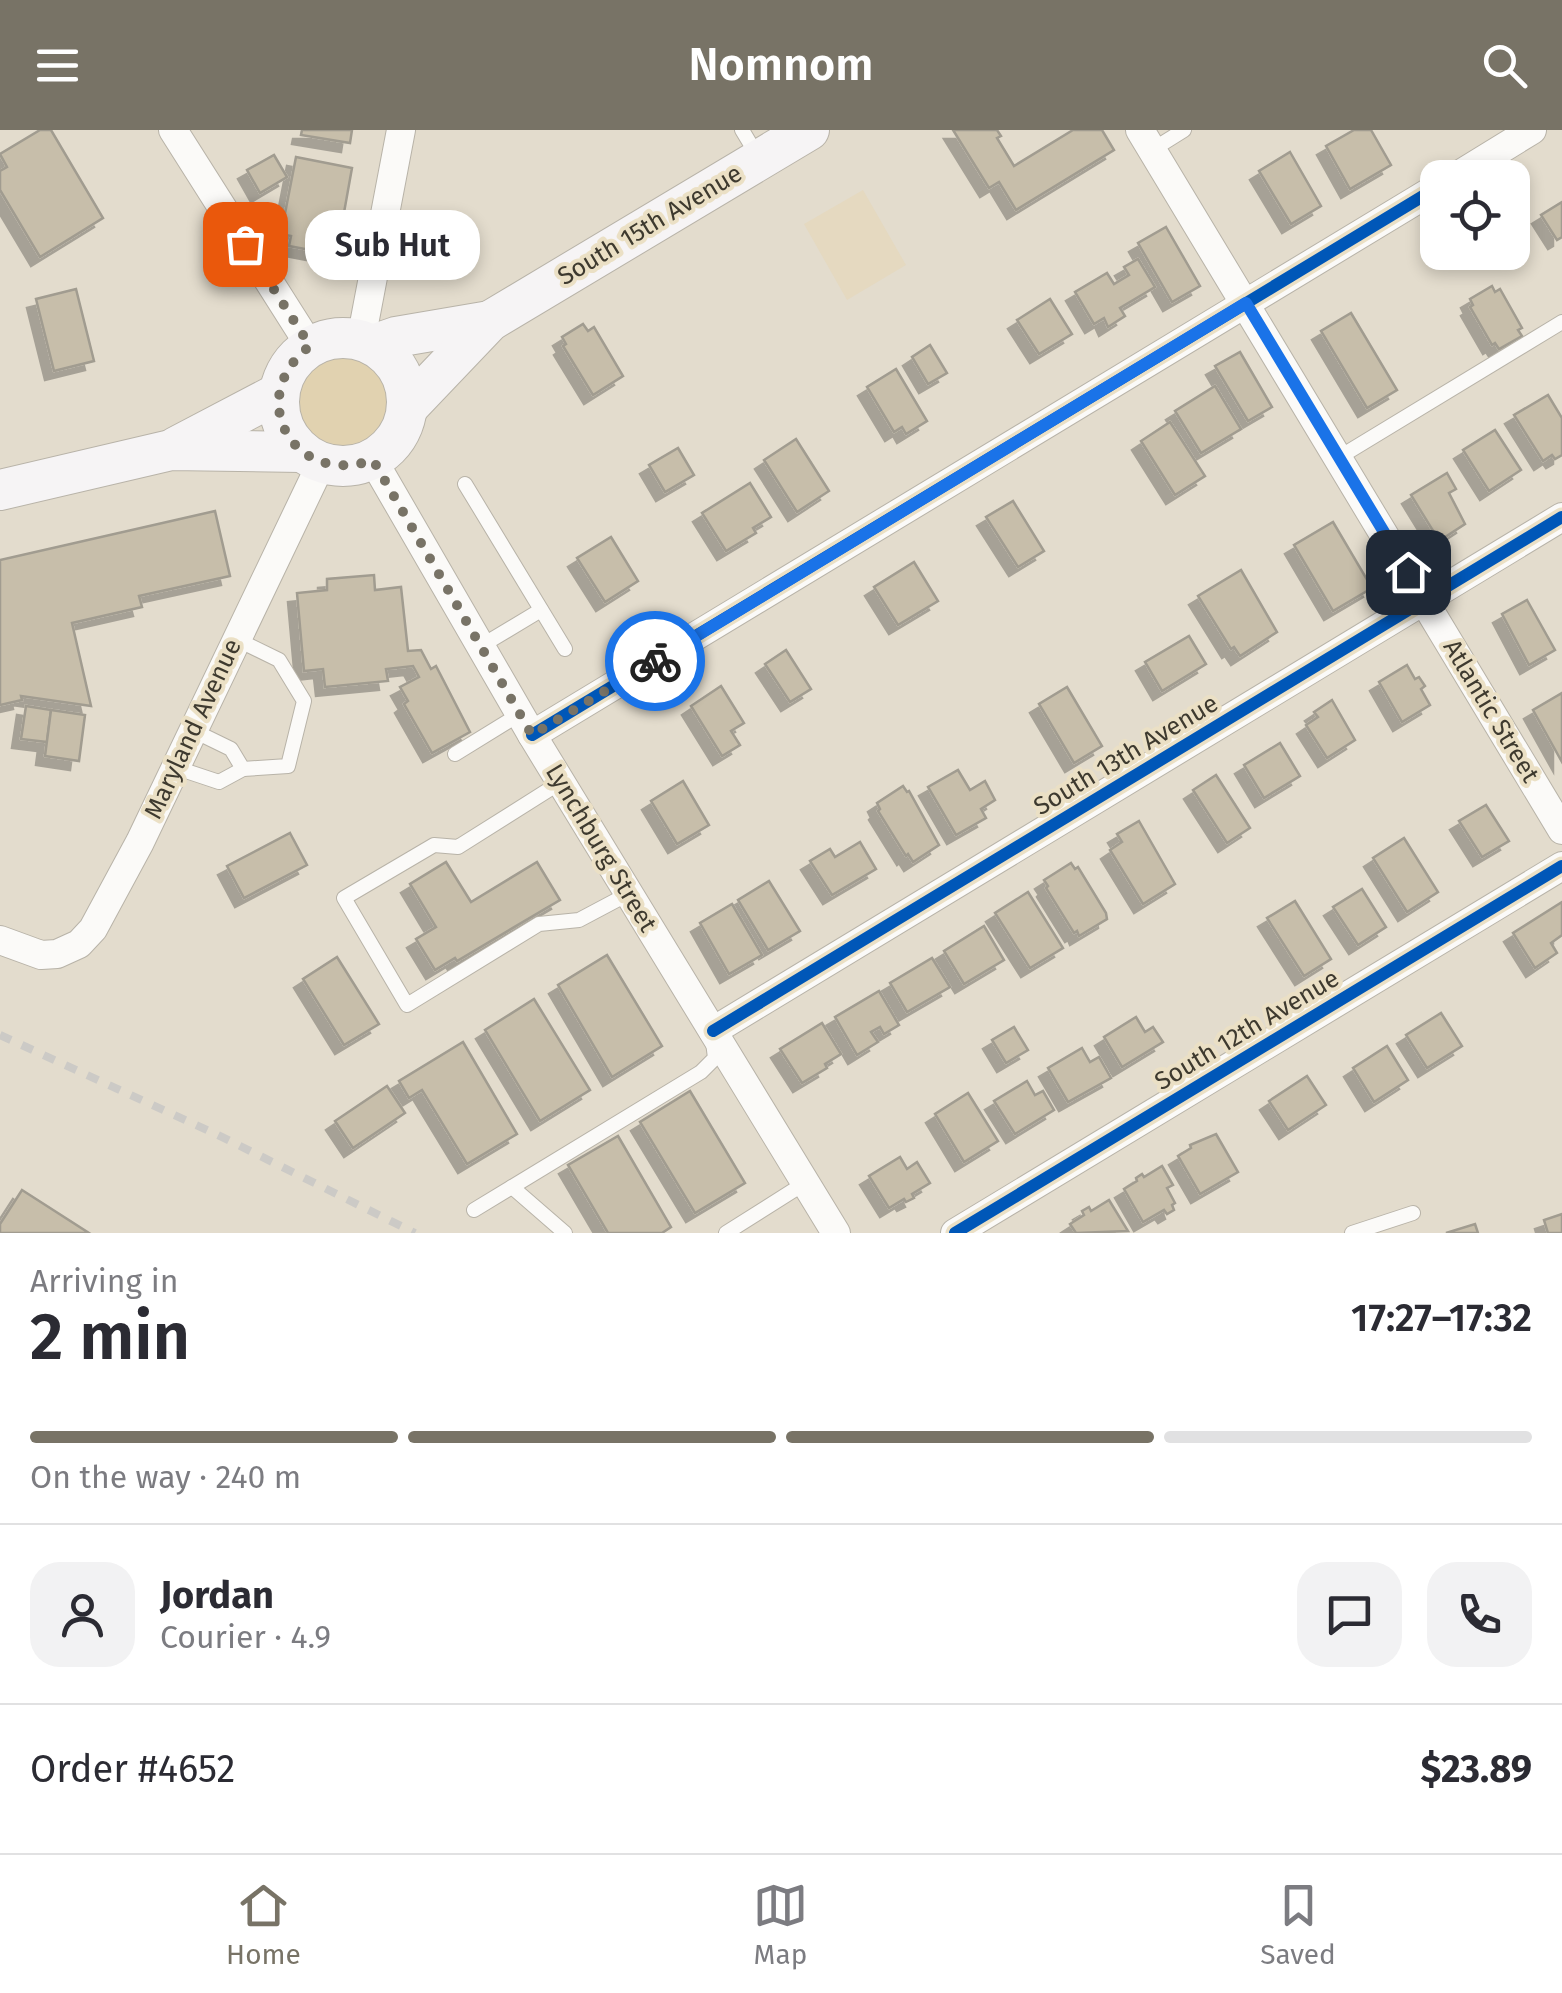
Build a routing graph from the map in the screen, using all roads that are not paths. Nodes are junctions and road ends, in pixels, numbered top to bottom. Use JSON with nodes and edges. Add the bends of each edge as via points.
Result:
{"nodes":[{"id":1,"x":174,"y":130,"type":"edge"},
{"id":2,"x":400,"y":130,"type":"edge"},
{"id":3,"x":810,"y":130,"type":"edge"},
{"id":4,"x":1184,"y":130,"type":"edge"},
{"id":5,"x":1532,"y":130,"type":"edge"},
{"id":6,"x":1146,"y":140,"type":"edge"},
{"id":7,"x":751,"y":145,"type":"edge"},
{"id":8,"x":1483,"y":160,"type":"edge"},
{"id":9,"x":1420,"y":198,"type":"edge"},
{"id":10,"x":1246,"y":303,"type":"junction"},
{"id":11,"x":490,"y":321,"type":"junction"},
{"id":12,"x":1562,"y":322,"type":"edge"},
{"id":13,"x":367,"y":342,"type":"junction"},
{"id":14,"x":310,"y":346,"type":"junction"},
{"id":15,"x":278,"y":393,"type":"junction"},
{"id":16,"x":408,"y":407,"type":"junction"},
{"id":17,"x":171,"y":450,"type":"junction"},
{"id":18,"x":311,"y":458,"type":"junction"},
{"id":19,"x":1338,"y":458,"type":"junction"},
{"id":20,"x":373,"y":460,"type":"junction"},
{"id":21,"x":466,"y":484,"type":"dead end"},
{"id":22,"x":0,"y":490,"type":"edge"},
{"id":23,"x":1562,"y":517,"type":"edge"},
{"id":24,"x":1426,"y":600,"type":"junction"},
{"id":25,"x":541,"y":610,"type":"junction"},
{"id":26,"x":235,"y":639,"type":"junction"},
{"id":27,"x":481,"y":646,"type":"junction"},
{"id":28,"x":565,"y":649,"type":"dead end"},
{"id":29,"x":526,"y":725,"type":"junction"},
{"id":30,"x":192,"y":730,"type":"junction"},
{"id":31,"x":455,"y":754,"type":"dead end"},
{"id":32,"x":174,"y":768,"type":"junction"},
{"id":33,"x":242,"y":769,"type":"junction"},
{"id":34,"x":561,"y":782,"type":"junction"},
{"id":35,"x":1562,"y":830,"type":"edge"},
{"id":36,"x":1562,"y":866,"type":"edge"},
{"id":37,"x":628,"y":894,"type":"junction"},
{"id":38,"x":0,"y":940,"type":"edge"},
{"id":39,"x":712,"y":1031,"type":"junction"},
{"id":40,"x":805,"y":1183,"type":"junction"},
{"id":41,"x":512,"y":1187,"type":"junction"},
{"id":42,"x":474,"y":1210,"type":"dead end"},
{"id":43,"x":1413,"y":1213,"type":"dead end"},
{"id":44,"x":564,"y":1233,"type":"edge"},
{"id":45,"x":726,"y":1233,"type":"edge"},
{"id":46,"x":836,"y":1233,"type":"edge"},
{"id":47,"x":955,"y":1233,"type":"edge"},
{"id":48,"x":1352,"y":1233,"type":"edge"}],
"edges":[{"from":1,"to":14,"type":"street"},
{"from":2,"to":13,"type":"street"},
{"from":3,"to":7,"type":"main road","name":"South 15th Avenue"},
{"from":4,"to":6,"type":"lane"},
{"from":5,"to":8,"type":"street"},
{"from":6,"to":10,"type":"street","name":"Atlantic Street"},
{"from":7,"to":11,"type":"main road","name":"South 15th Avenue"},
{"from":9,"to":10,"type":"street"},
{"from":10,"to":19,"type":"street","name":"Atlantic Street"},
{"from":10,"to":29,"type":"street"},
{"from":11,"to":13,"type":"main road","name":"South 15th Avenue"},
{"from":11,"to":16,"type":"main road","name":"South 15th Avenue"},
{"from":12,"to":19,"type":"lane"},
{"from":13,"to":14,"type":"main road","via":[[344,337]]},
{"from":13,"to":16,"type":"main road","via":[[399,371]]},
{"from":14,"to":15,"type":"main road","via":[[289,366]]},
{"from":15,"to":17,"type":"main road"},
{"from":15,"to":18,"type":"main road","via":[[287,435]]},
{"from":16,"to":20,"type":"main road","via":[[402,428]]},
{"from":17,"to":18,"type":"main road"},
{"from":17,"to":22,"type":"main road"},
{"from":18,"to":20,"type":"main road","via":[[338,467]]},
{"from":18,"to":26,"type":"street","name":"Maryland Avenue"},
{"from":19,"to":24,"type":"street","name":"Atlantic Street"},
{"from":20,"to":27,"type":"street","name":"Lynchburg Street"},
{"from":21,"to":25,"type":"lane"},
{"from":23,"to":24,"type":"street","name":"South 13th Avenue"},
{"from":24,"to":35,"type":"street","name":"Atlantic Street"},
{"from":24,"to":39,"type":"street","name":"South 13th Avenue"},
{"from":25,"to":27,"type":"lane"},
{"from":25,"to":28,"type":"lane"},
{"from":26,"to":30,"type":"street","name":"Maryland Avenue"},
{"from":26,"to":33,"type":"lane","via":[[279,660],[304,701],[288,766]]},
{"from":27,"to":29,"type":"street","name":"Lynchburg Street"},
{"from":29,"to":31,"type":"lane"},
{"from":29,"to":34,"type":"street","name":"Lynchburg Street"},
{"from":30,"to":32,"type":"street","name":"Maryland Avenue"},
{"from":30,"to":33,"type":"lane","via":[[232,749]]},
{"from":32,"to":33,"type":"lane","via":[[219,782]]},
{"from":32,"to":38,"type":"street","name":"Maryland Avenue","via":[[140,842],[79,944],[57,954]]},
{"from":34,"to":37,"type":"street","name":"Lynchburg Street"},
{"from":34,"to":37,"type":"lane","via":[[458,846],[434,845],[344,898],[407,1005],[539,924],[590,916]]},
{"from":36,"to":47,"type":"street","name":"South 12th Avenue"},
{"from":37,"to":39,"type":"street","name":"Lynchburg Street"},
{"from":39,"to":40,"type":"street","name":"Lynchburg Street"},
{"from":39,"to":41,"type":"lane","via":[[715,1058],[701,1072]]},
{"from":40,"to":45,"type":"lane"},
{"from":40,"to":46,"type":"street","name":"Lynchburg Street"},
{"from":41,"to":42,"type":"lane"},
{"from":41,"to":44,"type":"lane"},
{"from":43,"to":48,"type":"lane"}]}
